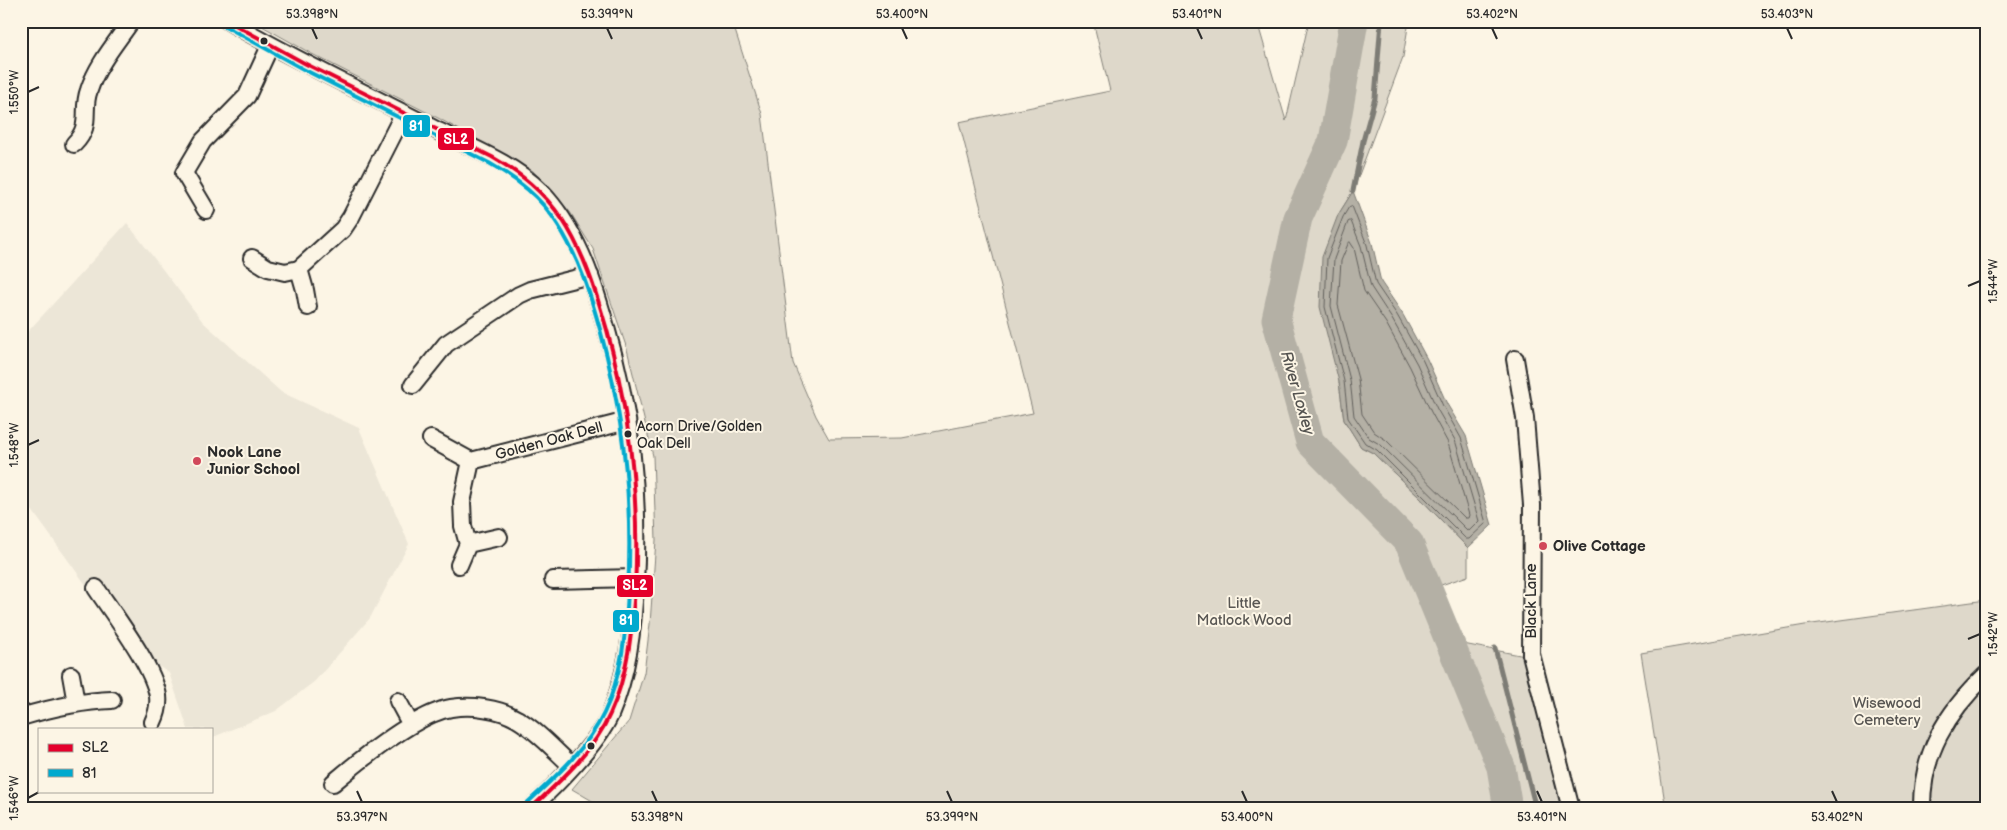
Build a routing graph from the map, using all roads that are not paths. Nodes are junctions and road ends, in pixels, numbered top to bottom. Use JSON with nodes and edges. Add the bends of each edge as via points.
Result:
{"nodes":[{"id":1,"x":131,"y":21,"type":"edge"},
{"id":2,"x":228,"y":21,"type":"edge"},
{"id":3,"x":270,"y":46,"type":"junction"},
{"id":4,"x":404,"y":113,"type":"junction"},
{"id":5,"x":74,"y":144,"type":"dead end"},
{"id":6,"x":206,"y":210,"type":"dead end"},
{"id":7,"x":252,"y":258,"type":"dead end"},
{"id":8,"x":299,"y":270,"type":"junction"},
{"id":9,"x":590,"y":275,"type":"junction"},
{"id":10,"x":308,"y":307,"type":"dead end"},
{"id":11,"x":1515,"y":359,"type":"dead end"},
{"id":12,"x":413,"y":385,"type":"dead end"},
{"id":13,"x":628,"y":421,"type":"junction"},
{"id":14,"x":431,"y":439,"type":"dead end"},
{"id":15,"x":471,"y":462,"type":"junction"},
{"id":16,"x":499,"y":537,"type":"dead end"},
{"id":17,"x":468,"y":544,"type":"junction"},
{"id":18,"x":459,"y":565,"type":"dead end"},
{"id":19,"x":635,"y":578,"type":"junction"},
{"id":20,"x":553,"y":580,"type":"dead end"},
{"id":21,"x":96,"y":588,"type":"dead end"},
{"id":22,"x":71,"y":675,"type":"dead end"},
{"id":23,"x":1986,"y":675,"type":"edge"},
{"id":24,"x":112,"y":700,"type":"dead end"},
{"id":25,"x":398,"y":701,"type":"dead end"},
{"id":26,"x":76,"y":703,"type":"junction"},
{"id":27,"x":21,"y":717,"type":"edge"},
{"id":28,"x":153,"y":722,"type":"dead end"},
{"id":29,"x":411,"y":725,"type":"junction"},
{"id":30,"x":572,"y":766,"type":"junction"},
{"id":31,"x":333,"y":783,"type":"dead end"},
{"id":32,"x":530,"y":809,"type":"edge"},
{"id":33,"x":1571,"y":809,"type":"edge"},
{"id":34,"x":1922,"y":809,"type":"edge"}],
"edges":[{"from":1,"to":5,"type":"street","via":[[103,61],[88,92],[86,122],[82,136]]},
{"from":2,"to":3,"type":"street"},
{"from":3,"to":4,"type":"street"},
{"from":3,"to":6,"type":"street","via":[[246,96],[203,141],[184,173]]},
{"from":4,"to":8,"type":"street","via":[[343,230]]},
{"from":4,"to":9,"type":"street","via":[[498,162],[539,191],[565,224]]},
{"from":7,"to":8,"type":"street","via":[[268,268],[285,272]]},
{"from":8,"to":10,"type":"street"},
{"from":9,"to":12,"type":"street","via":[[519,295],[446,344]]},
{"from":9,"to":13,"type":"street","via":[[615,358]]},
{"from":11,"to":33,"type":"street","name":"Black Lane","via":[[1525,418],[1532,505],[1531,654]]},
{"from":13,"to":15,"type":"street","name":"Golden Oak Dell"},
{"from":13,"to":19,"type":"street","via":[[636,484]]},
{"from":14,"to":15,"type":"street"},
{"from":15,"to":17,"type":"street","via":[[462,502]]},
{"from":16,"to":17,"type":"street"},
{"from":17,"to":18,"type":"street"},
{"from":19,"to":20,"type":"street"},
{"from":19,"to":30,"type":"street","via":[[630,643],[620,688],[609,718]]},
{"from":21,"to":28,"type":"street","via":[[149,672],[158,696]]},
{"from":22,"to":26,"type":"street"},
{"from":23,"to":34,"type":"street","via":[[1947,719],[1931,751],[1922,791]]},
{"from":24,"to":26,"type":"street"},
{"from":25,"to":29,"type":"street"},
{"from":26,"to":27,"type":"street"},
{"from":29,"to":30,"type":"street","via":[[450,708],[496,710],[517,719]]},
{"from":29,"to":31,"type":"street"},
{"from":30,"to":32,"type":"street"}]}
